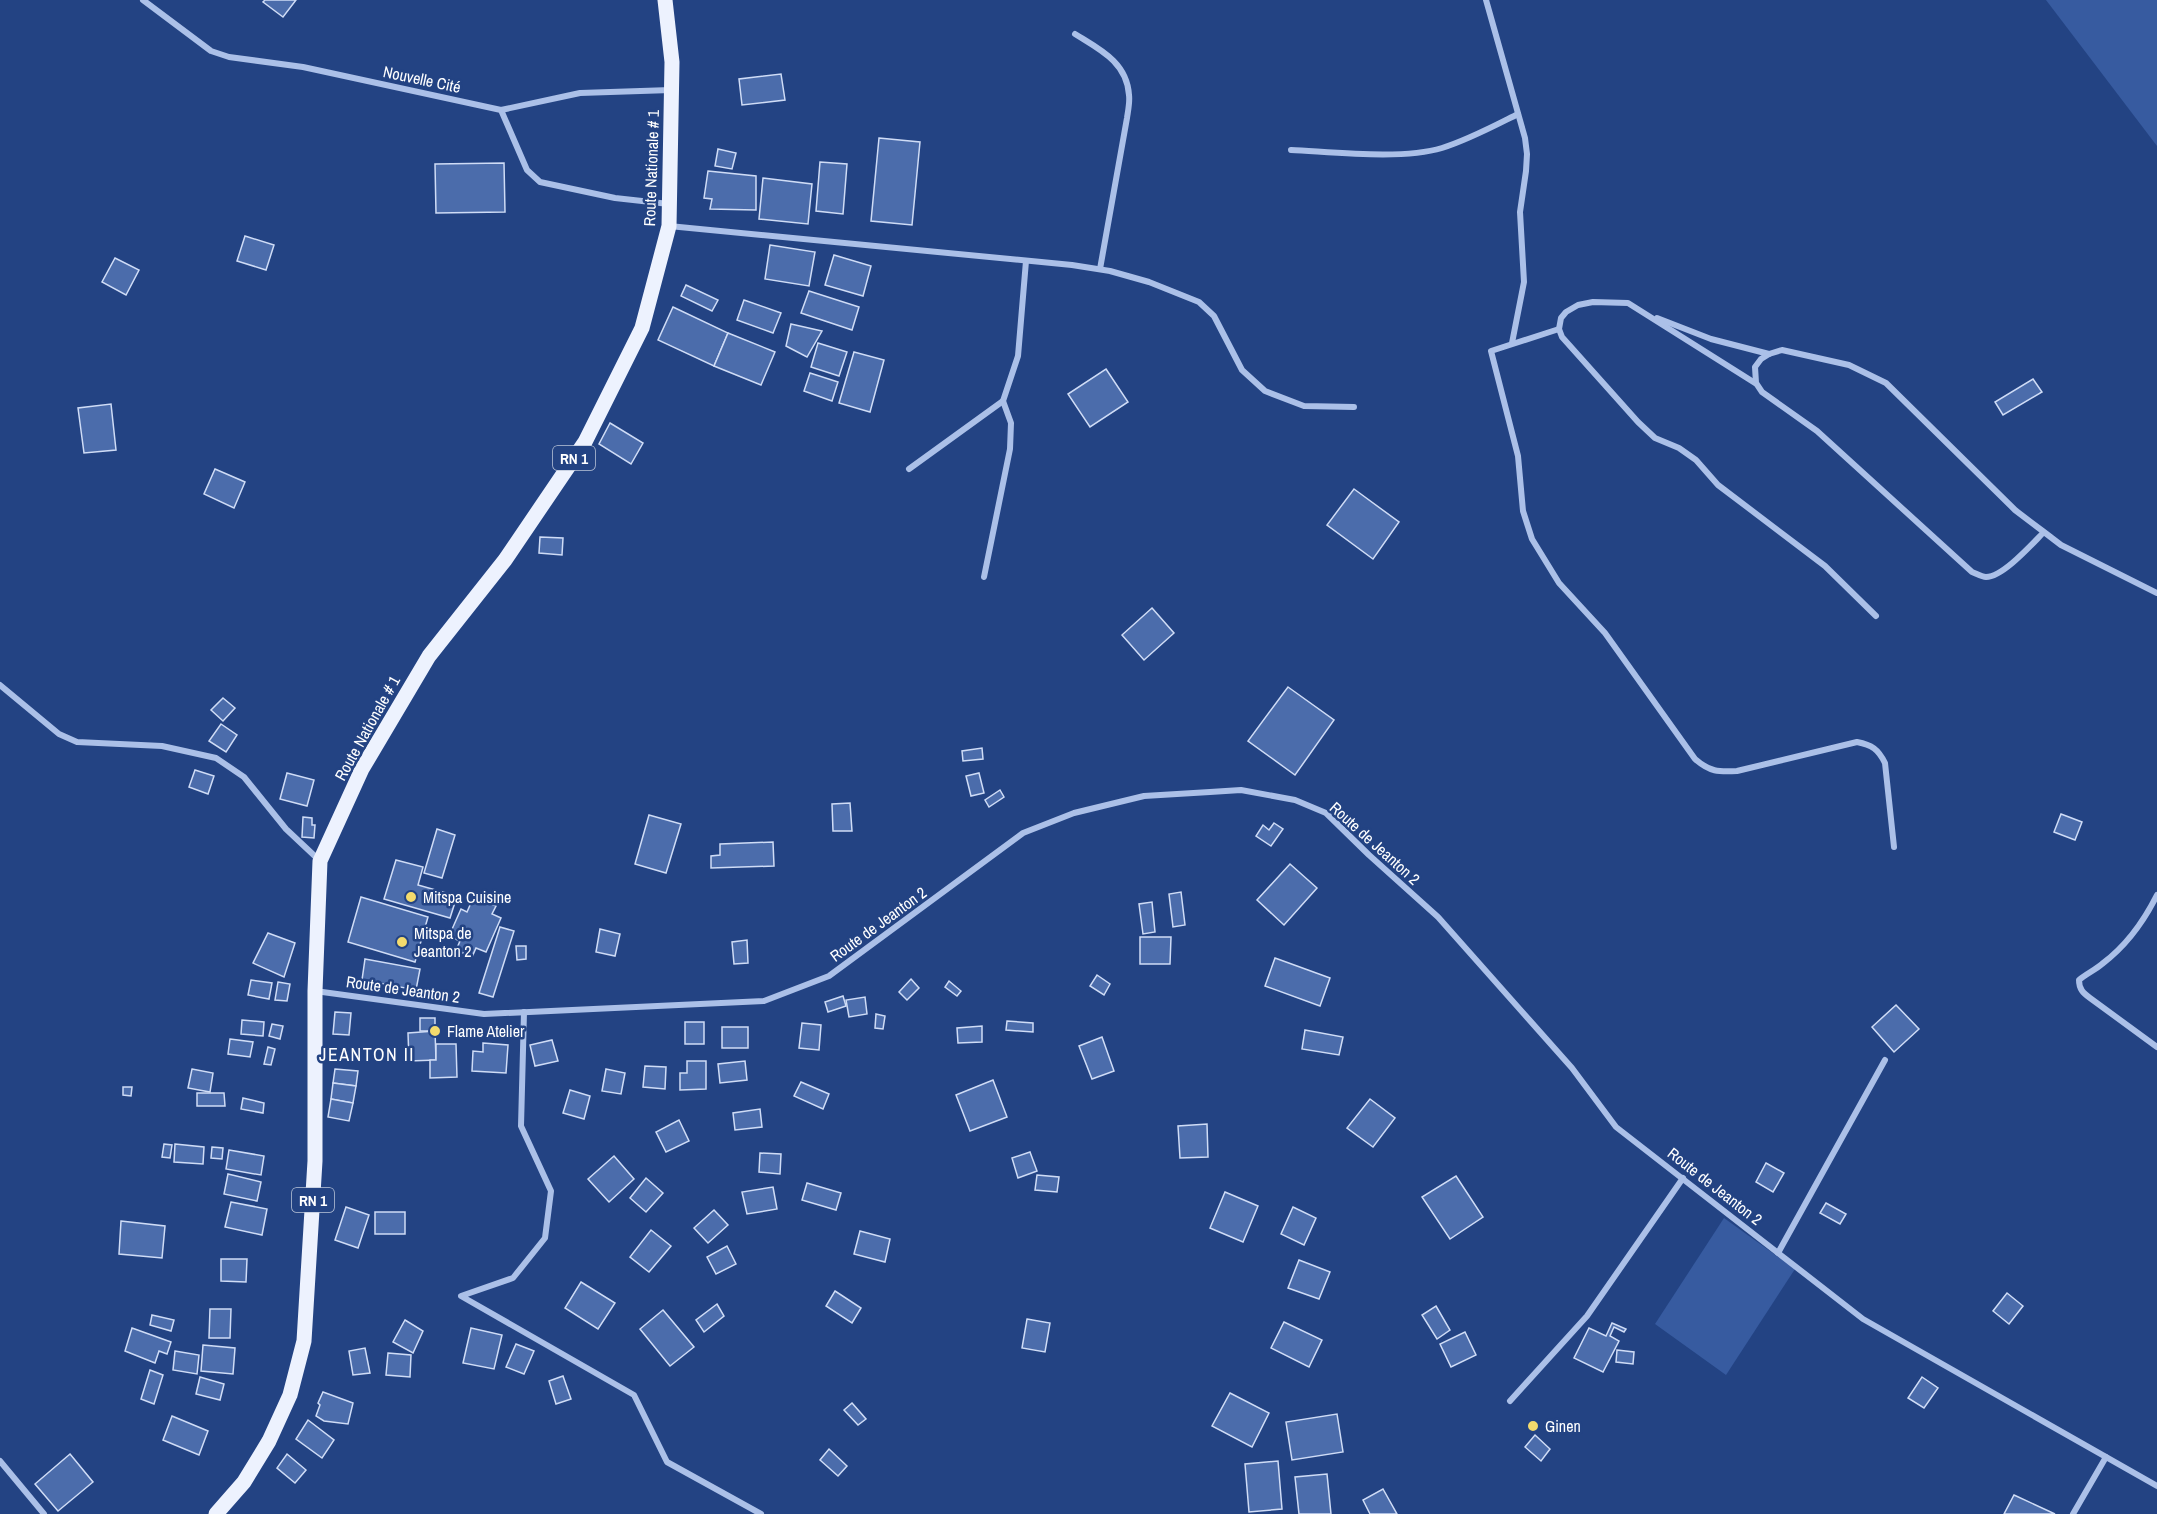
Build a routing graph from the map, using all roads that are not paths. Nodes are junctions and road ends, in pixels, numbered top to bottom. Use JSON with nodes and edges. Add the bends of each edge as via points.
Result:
{"nodes":[{"id":1,"x":143,"y":0,"type":"edge"},
{"id":2,"x":665,"y":0,"type":"edge"},
{"id":3,"x":1486,"y":0,"type":"edge"},
{"id":4,"x":1075,"y":34,"type":"dead end"},
{"id":5,"x":672,"y":90,"type":"junction"},
{"id":6,"x":501,"y":110,"type":"junction"},
{"id":7,"x":1518,"y":114,"type":"junction"},
{"id":8,"x":1291,"y":150,"type":"dead end"},
{"id":9,"x":669,"y":204,"type":"junction"},
{"id":10,"x":669,"y":226,"type":"junction"},
{"id":11,"x":1026,"y":261,"type":"junction"},
{"id":12,"x":1100,"y":269,"type":"junction"},
{"id":13,"x":1642,"y":312,"type":"junction"},
{"id":14,"x":1559,"y":328,"type":"junction"},
{"id":15,"x":1512,"y":343,"type":"junction"},
{"id":16,"x":1769,"y":354,"type":"junction"},
{"id":17,"x":1756,"y":383,"type":"junction"},
{"id":18,"x":1003,"y":401,"type":"junction"},
{"id":19,"x":1354,"y":407,"type":"dead end"},
{"id":20,"x":909,"y":469,"type":"dead end"},
{"id":21,"x":2044,"y":532,"type":"junction"},
{"id":22,"x":984,"y":578,"type":"dead end"},
{"id":23,"x":2157,"y":593,"type":"edge"},
{"id":24,"x":1876,"y":616,"type":"dead end"},
{"id":25,"x":0,"y":685,"type":"edge"},
{"id":26,"x":1894,"y":847,"type":"dead end"},
{"id":27,"x":320,"y":861,"type":"junction"},
{"id":28,"x":2157,"y":895,"type":"edge"},
{"id":29,"x":315,"y":991,"type":"junction"},
{"id":30,"x":524,"y":1012,"type":"junction"},
{"id":31,"x":2157,"y":1047,"type":"edge"},
{"id":32,"x":1885,"y":1060,"type":"dead end"},
{"id":33,"x":1683,"y":1178,"type":"junction"},
{"id":34,"x":1778,"y":1253,"type":"junction"},
{"id":35,"x":1510,"y":1401,"type":"dead end"},
{"id":36,"x":2106,"y":1457,"type":"junction"},
{"id":37,"x":0,"y":1461,"type":"edge"},
{"id":38,"x":2157,"y":1486,"type":"edge"},
{"id":39,"x":44,"y":1514,"type":"edge"},
{"id":40,"x":216,"y":1514,"type":"edge"},
{"id":41,"x":761,"y":1514,"type":"edge"},
{"id":42,"x":2073,"y":1514,"type":"edge"}],
"edges":[{"from":1,"to":6,"type":"street","name":"Nouvelle Cité","via":[[211,51],[229,57],[303,67]]},
{"from":2,"to":5,"type":"main road","name":"Route Nationale # 1","number":"RN 1"},
{"from":3,"to":7,"type":"street"},
{"from":4,"to":12,"type":"street","via":[[1109,54],[1124,75],[1129,93]]},
{"from":5,"to":6,"type":"street","via":[[580,93]]},
{"from":5,"to":9,"type":"main road","name":"Route Nationale # 1","number":"RN 1"},
{"from":6,"to":9,"type":"street","via":[[527,170],[540,182],[615,198]]},
{"from":7,"to":8,"type":"street","via":[[1441,148],[1412,153]]},
{"from":7,"to":15,"type":"street","via":[[1527,154],[1520,212],[1524,282]]},
{"from":9,"to":10,"type":"main road","name":"Route Nationale # 1","number":"RN 1"},
{"from":10,"to":11,"type":"street"},
{"from":10,"to":27,"type":"main road","name":"Route Nationale # 1","number":"RN 1","via":[[642,328],[585,442],[505,560],[429,656],[362,769]]},
{"from":11,"to":12,"type":"street"},
{"from":11,"to":18,"type":"street","via":[[1018,356]]},
{"from":12,"to":19,"type":"street","via":[[1149,282],[1199,302],[1214,316],[1242,370],[1265,391],[1304,406]]},
{"from":13,"to":14,"type":"street","via":[[1628,303],[1593,302],[1566,312]]},
{"from":13,"to":16,"type":"street","via":[[1711,339]]},
{"from":13,"to":17,"type":"street"},
{"from":14,"to":15,"type":"street"},
{"from":14,"to":24,"type":"street","via":[[1577,356],[1655,438],[1695,460],[1718,485],[1825,566]]},
{"from":15,"to":26,"type":"street","via":[[1491,351],[1518,456],[1523,511],[1532,539],[1558,583],[1605,633],[1695,759],[1706,768],[1737,771],[1857,742],[1880,751],[1885,763]]},
{"from":16,"to":17,"type":"street","via":[[1755,367]]},
{"from":16,"to":21,"type":"street","via":[[1782,350],[1849,365],[1886,383],[2015,510]]},
{"from":17,"to":21,"type":"street","via":[[1762,392],[1817,431],[1972,572],[1984,577],[2005,569]]},
{"from":18,"to":20,"type":"street"},
{"from":18,"to":22,"type":"street","via":[[1011,423],[1010,449]]},
{"from":21,"to":23,"type":"street","via":[[2061,545]]},
{"from":25,"to":27,"type":"street","via":[[58,734],[77,742],[162,746],[216,758],[244,777],[286,829]]},
{"from":27,"to":29,"type":"main road","name":"Route Nationale # 1","number":"RN 1"},
{"from":28,"to":31,"type":"street","via":[[2118,951],[2079,980],[2081,991]]},
{"from":29,"to":30,"type":"street","name":"Route de Jeanton 2","via":[[484,1014]]},
{"from":29,"to":40,"type":"main road","name":"Route Nationale # 1","number":"RN 1","via":[[315,1161],[304,1341],[290,1395],[269,1442],[244,1482]]},
{"from":30,"to":33,"type":"street","name":"Route de Jeanton 2","via":[[764,1001],[829,976],[1023,833],[1074,813],[1144,796],[1241,790],[1295,800],[1326,813],[1438,917],[1572,1068],[1616,1126]]},
{"from":30,"to":41,"type":"street","via":[[521,1126],[550,1191],[545,1238],[513,1278],[461,1296],[634,1395],[667,1462]]},
{"from":32,"to":34,"type":"street"},
{"from":33,"to":34,"type":"street","name":"Route de Jeanton 2"},
{"from":33,"to":35,"type":"street","via":[[1587,1316]]},
{"from":34,"to":36,"type":"street","name":"Route de Jeanton 2","via":[[1863,1319]]},
{"from":36,"to":38,"type":"street","name":"Route de Jeanton 2"},
{"from":36,"to":42,"type":"street"},
{"from":37,"to":39,"type":"street"}]}
